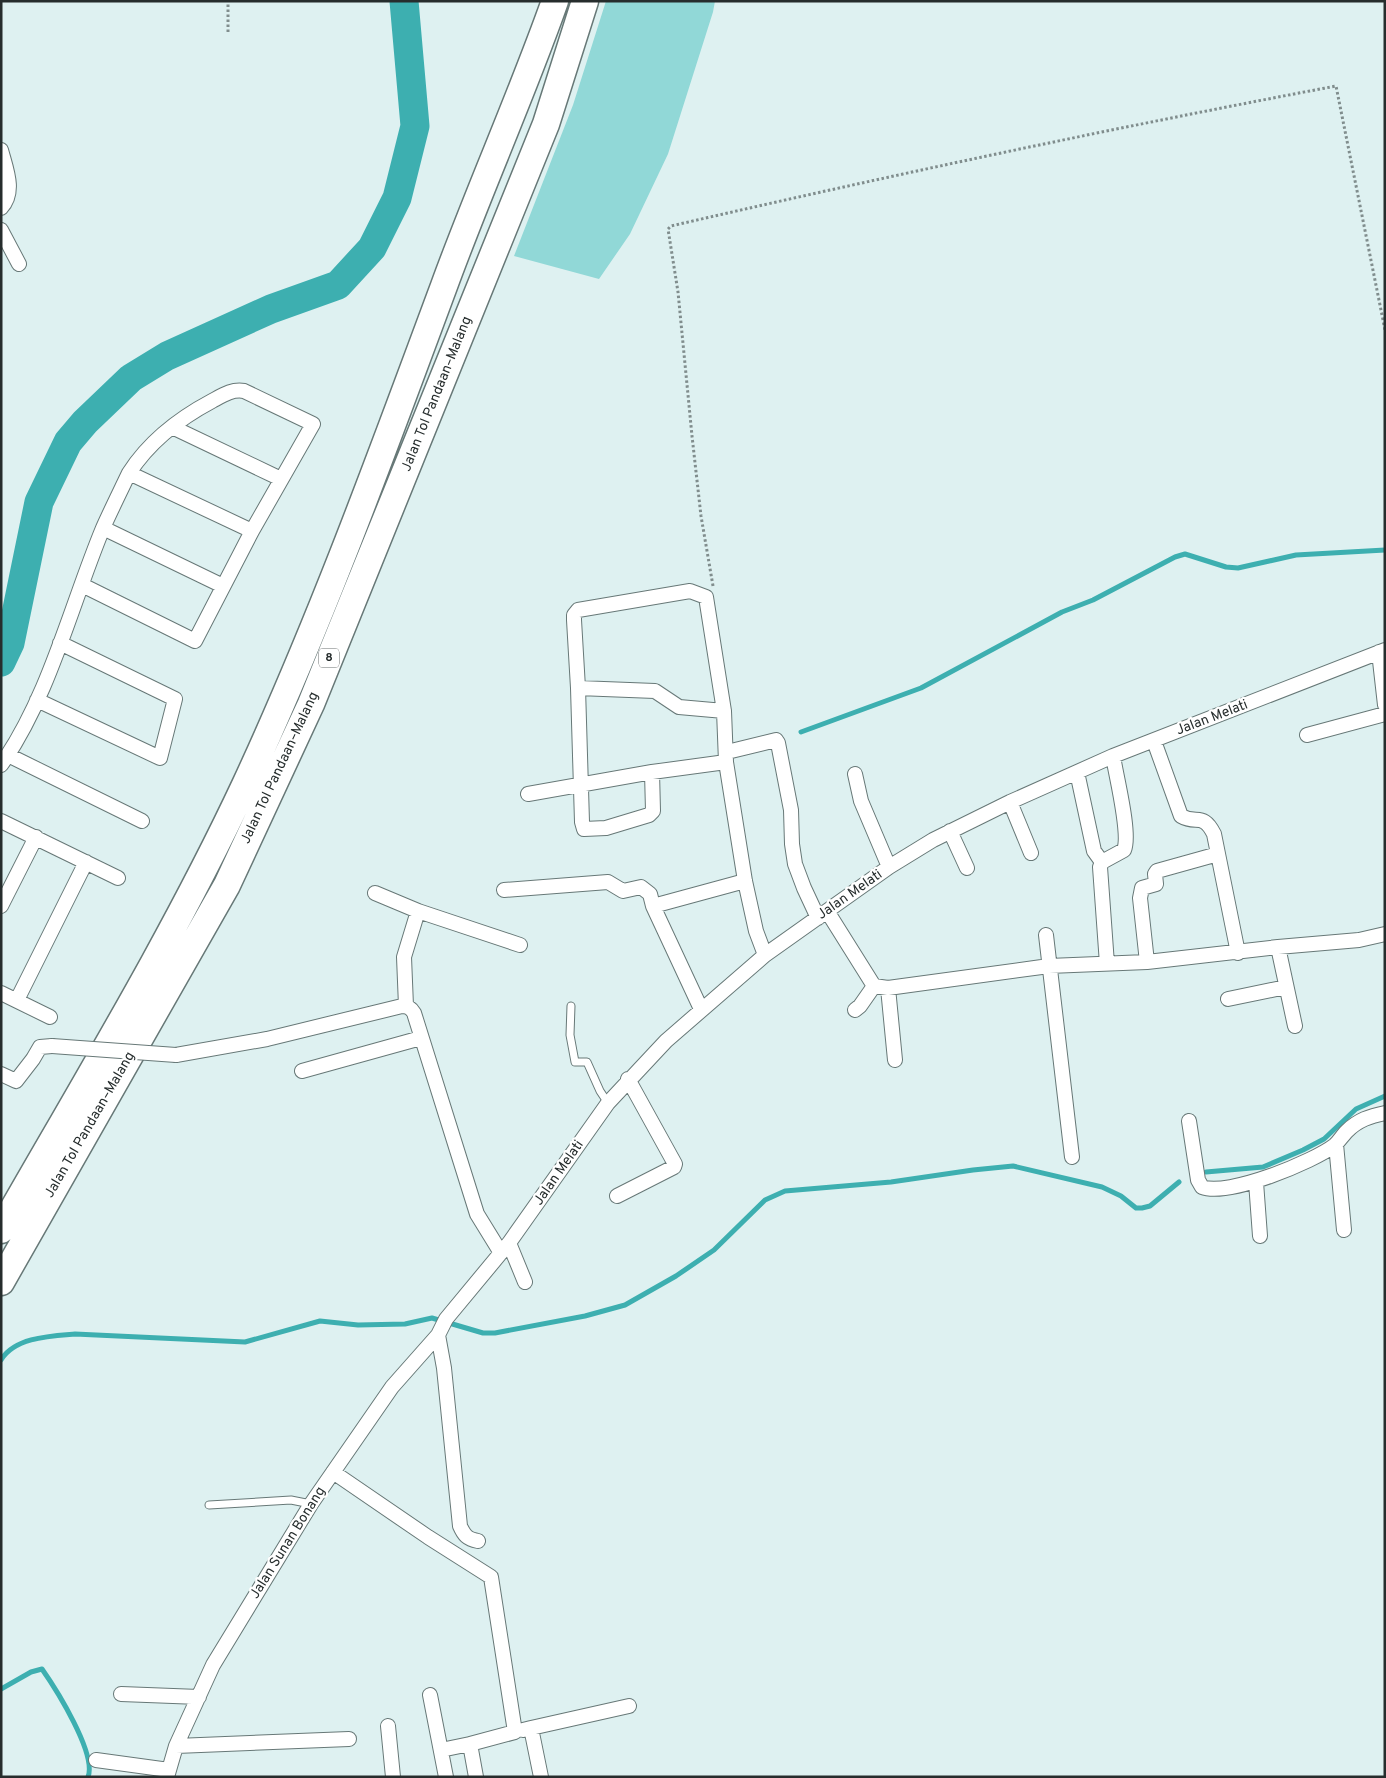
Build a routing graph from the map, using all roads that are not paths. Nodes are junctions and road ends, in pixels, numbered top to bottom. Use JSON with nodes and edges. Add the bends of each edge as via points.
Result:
{"nodes":[{"id":1,"x":555,"y":1,"type":"edge"},
{"id":2,"x":585,"y":1,"type":"edge"},
{"id":3,"x":1,"y":150,"type":"edge"},
{"id":4,"x":1,"y":208,"type":"edge"},
{"id":5,"x":1,"y":230,"type":"edge"},
{"id":6,"x":19,"y":264,"type":"dead end"},
{"id":7,"x":172,"y":427,"type":"junction"},
{"id":8,"x":129,"y":473,"type":"junction"},
{"id":9,"x":281,"y":478,"type":"junction"},
{"id":10,"x":103,"y":528,"type":"junction"},
{"id":11,"x":252,"y":531,"type":"junction"},
{"id":12,"x":82,"y":586,"type":"junction"},
{"id":13,"x":223,"y":586,"type":"junction"},
{"id":14,"x":60,"y":643,"type":"junction"},
{"id":15,"x":1382,"y":651,"type":"edge"},
{"id":16,"x":578,"y":688,"type":"junction"},
{"id":17,"x":37,"y":700,"type":"junction"},
{"id":18,"x":1385,"y":705,"type":"edge"},
{"id":19,"x":724,"y":711,"type":"junction"},
{"id":20,"x":1385,"y":714,"type":"edge"},
{"id":21,"x":1307,"y":736,"type":"dead end"},
{"id":22,"x":1154,"y":740,"type":"junction"},
{"id":23,"x":729,"y":754,"type":"junction"},
{"id":24,"x":1113,"y":756,"type":"junction"},
{"id":25,"x":5,"y":760,"type":"edge"},
{"id":26,"x":652,"y":772,"type":"junction"},
{"id":27,"x":1077,"y":772,"type":"junction"},
{"id":28,"x":854,"y":774,"type":"dead end"},
{"id":29,"x":581,"y":786,"type":"junction"},
{"id":30,"x":528,"y":794,"type":"dead end"},
{"id":31,"x":1010,"y":802,"type":"junction"},
{"id":32,"x":1,"y":821,"type":"edge"},
{"id":33,"x":142,"y":821,"type":"dead end"},
{"id":34,"x":950,"y":831,"type":"junction"},
{"id":35,"x":36,"y":837,"type":"junction"},
{"id":36,"x":1031,"y":853,"type":"dead end"},
{"id":37,"x":1218,"y":854,"type":"junction"},
{"id":38,"x":86,"y":862,"type":"junction"},
{"id":39,"x":1102,"y":862,"type":"junction"},
{"id":40,"x":889,"y":867,"type":"junction"},
{"id":41,"x":967,"y":868,"type":"dead end"},
{"id":42,"x":118,"y":878,"type":"dead end"},
{"id":43,"x":745,"y":881,"type":"junction"},
{"id":44,"x":504,"y":890,"type":"dead end"},
{"id":45,"x":375,"y":893,"type":"dead end"},
{"id":46,"x":1,"y":906,"type":"edge"},
{"id":47,"x":653,"y":906,"type":"junction"},
{"id":48,"x":418,"y":911,"type":"junction"},
{"id":49,"x":822,"y":914,"type":"junction"},
{"id":50,"x":1385,"y":934,"type":"edge"},
{"id":51,"x":1046,"y":935,"type":"dead end"},
{"id":52,"x":520,"y":945,"type":"dead end"},
{"id":53,"x":1278,"y":947,"type":"junction"},
{"id":54,"x":1238,"y":953,"type":"junction"},
{"id":55,"x":765,"y":956,"type":"junction"},
{"id":56,"x":1147,"y":962,"type":"junction"},
{"id":57,"x":1107,"y":964,"type":"junction"},
{"id":58,"x":1049,"y":966,"type":"junction"},
{"id":59,"x":874,"y":986,"type":"junction"},
{"id":60,"x":1286,"y":987,"type":"junction"},
{"id":61,"x":888,"y":988,"type":"junction"},
{"id":62,"x":1,"y":992,"type":"edge"},
{"id":63,"x":1228,"y":999,"type":"dead end"},
{"id":64,"x":17,"y":1000,"type":"junction"},
{"id":65,"x":406,"y":1006,"type":"junction"},
{"id":66,"x":571,"y":1006,"type":"dead end"},
{"id":67,"x":701,"y":1009,"type":"junction"},
{"id":68,"x":855,"y":1010,"type":"dead end"},
{"id":69,"x":50,"y":1017,"type":"dead end"},
{"id":70,"x":1295,"y":1026,"type":"dead end"},
{"id":71,"x":422,"y":1038,"type":"junction"},
{"id":72,"x":895,"y":1060,"type":"dead end"},
{"id":73,"x":302,"y":1071,"type":"dead end"},
{"id":74,"x":1,"y":1074,"type":"edge"},
{"id":75,"x":628,"y":1079,"type":"junction"},
{"id":76,"x":606,"y":1100,"type":"junction"},
{"id":77,"x":1385,"y":1113,"type":"edge"},
{"id":78,"x":1189,"y":1121,"type":"dead end"},
{"id":79,"x":1336,"y":1144,"type":"junction"},
{"id":80,"x":1072,"y":1158,"type":"dead end"},
{"id":81,"x":1256,"y":1182,"type":"junction"},
{"id":82,"x":617,"y":1196,"type":"dead end"},
{"id":83,"x":1,"y":1230,"type":"edge"},
{"id":84,"x":1344,"y":1230,"type":"dead end"},
{"id":85,"x":1260,"y":1236,"type":"dead end"},
{"id":86,"x":505,"y":1248,"type":"junction"},
{"id":87,"x":1,"y":1282,"type":"edge"},
{"id":88,"x":525,"y":1282,"type":"dead end"},
{"id":89,"x":442,"y":1327,"type":"junction"},
{"id":90,"x":333,"y":1472,"type":"junction"},
{"id":91,"x":311,"y":1504,"type":"junction"},
{"id":92,"x":209,"y":1505,"type":"dead end"},
{"id":93,"x":478,"y":1541,"type":"dead end"},
{"id":94,"x":121,"y":1694,"type":"dead end"},
{"id":95,"x":430,"y":1695,"type":"dead end"},
{"id":96,"x":199,"y":1697,"type":"junction"},
{"id":97,"x":628,"y":1706,"type":"dead end"},
{"id":98,"x":388,"y":1726,"type":"dead end"},
{"id":99,"x":532,"y":1728,"type":"junction"},
{"id":100,"x":515,"y":1732,"type":"junction"},
{"id":101,"x":349,"y":1739,"type":"dead end"},
{"id":102,"x":470,"y":1744,"type":"junction"},
{"id":103,"x":176,"y":1746,"type":"junction"},
{"id":104,"x":440,"y":1750,"type":"junction"},
{"id":105,"x":96,"y":1760,"type":"dead end"},
{"id":106,"x":168,"y":1774,"type":"edge"},
{"id":107,"x":393,"y":1777,"type":"edge"},
{"id":108,"x":446,"y":1777,"type":"edge"},
{"id":109,"x":476,"y":1777,"type":"edge"},
{"id":110,"x":541,"y":1777,"type":"edge"}],
"edges":[{"from":1,"to":83,"type":"highway","name":"Jalan Tol Pandaan–Malang","number":"8","via":[[356,525],[245,784],[134,998]]},
{"from":2,"to":87,"type":"highway","name":"Jalan Tol Pandaan–Malang","number":"8","via":[[546,124],[306,713],[227,885]]},
{"from":3,"to":4,"type":"street","via":[[10,192]]},
{"from":5,"to":6,"type":"street"},
{"from":7,"to":8,"type":"street","via":[[138,459]]},
{"from":7,"to":9,"type":"street"},
{"from":7,"to":9,"type":"street","via":[[188,414],[235,390],[244,391],[313,424]]},
{"from":8,"to":10,"type":"street"},
{"from":8,"to":11,"type":"street"},
{"from":9,"to":11,"type":"street"},
{"from":10,"to":12,"type":"street"},
{"from":10,"to":13,"type":"street"},
{"from":11,"to":13,"type":"street"},
{"from":12,"to":13,"type":"street","via":[[195,641]]},
{"from":12,"to":14,"type":"street"},
{"from":14,"to":17,"type":"street"},
{"from":14,"to":17,"type":"street","via":[[175,699],[160,758]]},
{"from":15,"to":18,"type":"street"},
{"from":15,"to":22,"type":"street","name":"Jalan Melati"},
{"from":16,"to":19,"type":"street","via":[[655,691],[679,707]]},
{"from":16,"to":19,"type":"street","via":[[575,612],[690,591],[707,599]]},
{"from":16,"to":29,"type":"street"},
{"from":17,"to":25,"type":"street"},
{"from":19,"to":23,"type":"street"},
{"from":20,"to":21,"type":"street"},
{"from":22,"to":24,"type":"street","name":"Jalan Melati"},
{"from":22,"to":37,"type":"street","via":[[1181,816],[1209,824]]},
{"from":23,"to":26,"type":"street"},
{"from":23,"to":43,"type":"street"},
{"from":23,"to":49,"type":"street","via":[[776,740],[778,743],[791,810],[795,864],[804,888]]},
{"from":24,"to":27,"type":"street","name":"Jalan Melati"},
{"from":24,"to":39,"type":"street","via":[[1126,844],[1124,850]]},
{"from":25,"to":33,"type":"street"},
{"from":26,"to":29,"type":"street"},
{"from":26,"to":29,"type":"street","via":[[653,811],[642,818],[606,828],[584,829]]},
{"from":27,"to":31,"type":"street","name":"Jalan Melati"},
{"from":27,"to":39,"type":"street","via":[[1094,851]]},
{"from":28,"to":40,"type":"street","via":[[861,801]]},
{"from":29,"to":30,"type":"street"},
{"from":31,"to":34,"type":"street","name":"Jalan Melati"},
{"from":31,"to":36,"type":"street"},
{"from":32,"to":35,"type":"street"},
{"from":34,"to":40,"type":"street","name":"Jalan Melati"},
{"from":34,"to":41,"type":"street"},
{"from":35,"to":38,"type":"street"},
{"from":35,"to":46,"type":"street"},
{"from":37,"to":54,"type":"street"},
{"from":37,"to":56,"type":"street","via":[[1157,871],[1156,884],[1142,888],[1140,898]]},
{"from":38,"to":42,"type":"street"},
{"from":38,"to":64,"type":"street"},
{"from":39,"to":57,"type":"street"},
{"from":40,"to":49,"type":"street","name":"Jalan Melati"},
{"from":43,"to":47,"type":"street"},
{"from":43,"to":55,"type":"street"},
{"from":44,"to":47,"type":"street","via":[[608,882],[623,891],[641,887],[650,894]]},
{"from":45,"to":48,"type":"street"},
{"from":47,"to":67,"type":"street"},
{"from":48,"to":52,"type":"street"},
{"from":48,"to":65,"type":"street","via":[[404,957]]},
{"from":49,"to":55,"type":"street","name":"Jalan Melati"},
{"from":49,"to":59,"type":"street"},
{"from":50,"to":53,"type":"street","via":[[1359,940]]},
{"from":51,"to":58,"type":"street"},
{"from":53,"to":54,"type":"street"},
{"from":53,"to":60,"type":"street"},
{"from":54,"to":56,"type":"street"},
{"from":55,"to":67,"type":"street","name":"Jalan Melati"},
{"from":56,"to":57,"type":"street"},
{"from":57,"to":58,"type":"street"},
{"from":58,"to":61,"type":"street"},
{"from":58,"to":80,"type":"street"},
{"from":59,"to":61,"type":"street"},
{"from":59,"to":68,"type":"street"},
{"from":60,"to":63,"type":"street"},
{"from":60,"to":70,"type":"street"},
{"from":61,"to":72,"type":"street"},
{"from":62,"to":64,"type":"street"},
{"from":64,"to":69,"type":"street"},
{"from":65,"to":71,"type":"street","via":[[414,1013]]},
{"from":65,"to":74,"type":"street","bridge":true,"via":[[267,1039],[176,1055],[40,1047],[16,1081]]},
{"from":66,"to":76,"type":"lane","via":[[570,1035],[575,1062],[587,1062]]},
{"from":67,"to":75,"type":"street","name":"Jalan Melati"},
{"from":71,"to":73,"type":"street"},
{"from":71,"to":86,"type":"street","via":[[476,1214]]},
{"from":75,"to":76,"type":"street","name":"Jalan Melati"},
{"from":75,"to":82,"type":"street","via":[[675,1164]]},
{"from":76,"to":86,"type":"street","name":"Jalan Melati"},
{"from":77,"to":79,"type":"street","via":[[1365,1117]]},
{"from":78,"to":81,"type":"street","via":[[1198,1180],[1202,1187],[1212,1189]]},
{"from":79,"to":81,"type":"street","via":[[1313,1159]]},
{"from":79,"to":84,"type":"street"},
{"from":81,"to":85,"type":"street"},
{"from":86,"to":88,"type":"street"},
{"from":86,"to":89,"type":"street","name":"Jalan Melati"},
{"from":89,"to":90,"type":"street","name":"Jalan Sunan Bonang","via":[[392,1387]]},
{"from":89,"to":93,"type":"street","via":[[460,1526],[464,1535]]},
{"from":90,"to":91,"type":"street","name":"Jalan Sunan Bonang"},
{"from":90,"to":100,"type":"street","via":[[491,1577]]},
{"from":91,"to":92,"type":"lane","via":[[291,1500]]},
{"from":91,"to":96,"type":"street","name":"Jalan Sunan Bonang","via":[[213,1665]]},
{"from":94,"to":96,"type":"street"},
{"from":95,"to":104,"type":"street"},
{"from":96,"to":103,"type":"street","name":"Jalan Sunan Bonang"},
{"from":97,"to":99,"type":"street"},
{"from":98,"to":107,"type":"street"},
{"from":99,"to":100,"type":"street"},
{"from":99,"to":110,"type":"street"},
{"from":100,"to":102,"type":"street"},
{"from":101,"to":103,"type":"street"},
{"from":102,"to":104,"type":"street"},
{"from":102,"to":109,"type":"street"},
{"from":103,"to":106,"type":"street","name":"Jalan Sunan Bonang"},
{"from":104,"to":108,"type":"street"},
{"from":105,"to":106,"type":"street"}]}
